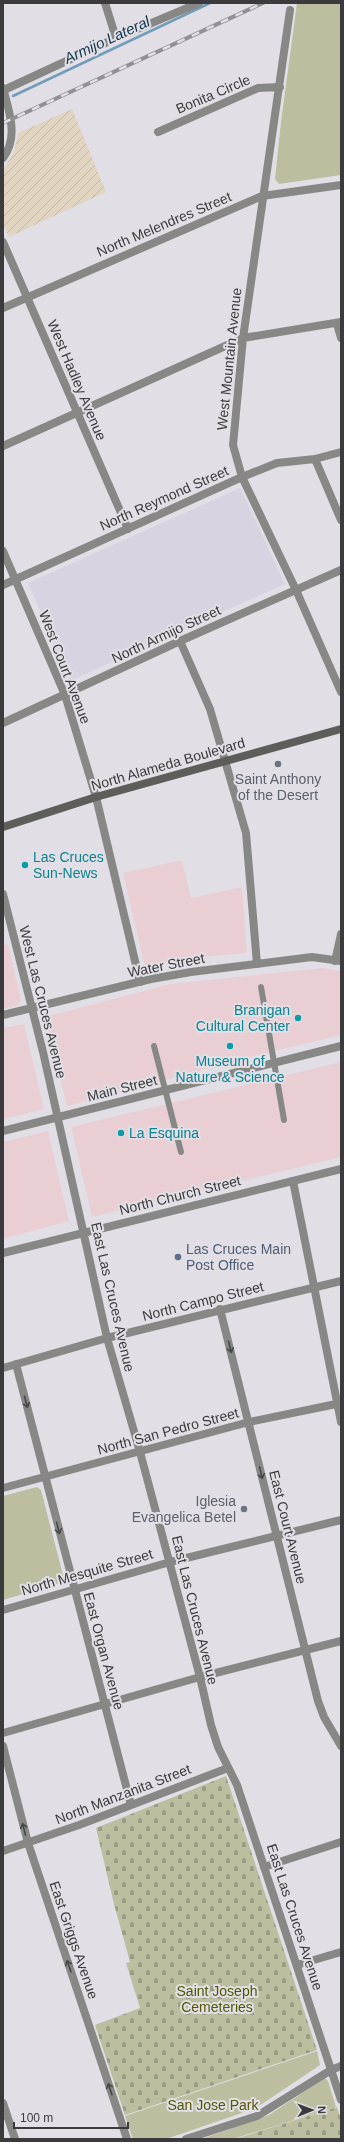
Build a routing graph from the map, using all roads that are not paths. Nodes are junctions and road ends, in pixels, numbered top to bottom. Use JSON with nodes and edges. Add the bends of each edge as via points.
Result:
{"nodes":[{"id":1,"x":105,"y":3,"type":"edge"},
{"id":2,"x":199,"y":3,"type":"edge"},
{"id":3,"x":290,"y":10,"type":"dead end"},
{"id":4,"x":116,"y":38,"type":"junction"},
{"id":5,"x":280,"y":87,"type":"junction"},
{"id":6,"x":3,"y":89,"type":"edge"},
{"id":7,"x":158,"y":132,"type":"dead end"},
{"id":8,"x":3,"y":158,"type":"edge"},
{"id":9,"x":341,"y":185,"type":"edge"},
{"id":10,"x":262,"y":196,"type":"junction"},
{"id":11,"x":3,"y":242,"type":"edge"},
{"id":12,"x":28,"y":297,"type":"junction"},
{"id":13,"x":3,"y":308,"type":"edge"},
{"id":14,"x":339,"y":323,"type":"edge"},
{"id":15,"x":243,"y":338,"type":"junction"},
{"id":16,"x":341,"y":338,"type":"edge"},
{"id":17,"x":76,"y":413,"type":"junction"},
{"id":18,"x":3,"y":446,"type":"edge"},
{"id":19,"x":341,"y":452,"type":"edge"},
{"id":20,"x":315,"y":459,"type":"junction"},
{"id":21,"x":242,"y":477,"type":"junction"},
{"id":22,"x":341,"y":520,"type":"edge"},
{"id":23,"x":128,"y":529,"type":"junction"},
{"id":24,"x":3,"y":551,"type":"edge"},
{"id":25,"x":341,"y":570,"type":"edge"},
{"id":26,"x":16,"y":579,"type":"junction"},
{"id":27,"x":3,"y":585,"type":"edge"},
{"id":28,"x":296,"y":590,"type":"junction"},
{"id":29,"x":180,"y":641,"type":"junction"},
{"id":30,"x":341,"y":692,"type":"edge"},
{"id":31,"x":65,"y":694,"type":"junction"},
{"id":32,"x":3,"y":723,"type":"edge"},
{"id":33,"x":341,"y":729,"type":"edge"},
{"id":34,"x":225,"y":761,"type":"junction"},
{"id":35,"x":96,"y":797,"type":"junction"},
{"id":36,"x":3,"y":827,"type":"edge"},
{"id":37,"x":3,"y":894,"type":"edge"},
{"id":38,"x":341,"y":934,"type":"edge"},
{"id":39,"x":339,"y":962,"type":"edge"},
{"id":40,"x":257,"y":964,"type":"junction"},
{"id":41,"x":140,"y":982,"type":"junction"},
{"id":42,"x":261,"y":988,"type":"dead end"},
{"id":43,"x":32,"y":1008,"type":"junction"},
{"id":44,"x":3,"y":1015,"type":"edge"},
{"id":45,"x":154,"y":1046,"type":"dead end"},
{"id":46,"x":341,"y":1046,"type":"edge"},
{"id":47,"x":273,"y":1064,"type":"junction"},
{"id":48,"x":166,"y":1090,"type":"junction"},
{"id":49,"x":58,"y":1117,"type":"junction"},
{"id":50,"x":284,"y":1120,"type":"dead end"},
{"id":51,"x":3,"y":1131,"type":"edge"},
{"id":52,"x":181,"y":1152,"type":"dead end"},
{"id":53,"x":341,"y":1169,"type":"edge"},
{"id":54,"x":293,"y":1181,"type":"junction"},
{"id":55,"x":84,"y":1232,"type":"junction"},
{"id":56,"x":3,"y":1253,"type":"edge"},
{"id":57,"x":341,"y":1282,"type":"edge"},
{"id":58,"x":314,"y":1287,"type":"junction"},
{"id":59,"x":220,"y":1309,"type":"junction"},
{"id":60,"x":107,"y":1338,"type":"junction"},
{"id":61,"x":16,"y":1364,"type":"junction"},
{"id":62,"x":3,"y":1368,"type":"edge"},
{"id":63,"x":339,"y":1404,"type":"edge"},
{"id":64,"x":249,"y":1422,"type":"junction"},
{"id":65,"x":341,"y":1422,"type":"edge"},
{"id":66,"x":140,"y":1452,"type":"junction"},
{"id":67,"x":45,"y":1477,"type":"junction"},
{"id":68,"x":3,"y":1488,"type":"edge"},
{"id":69,"x":341,"y":1520,"type":"edge"},
{"id":70,"x":276,"y":1536,"type":"junction"},
{"id":71,"x":170,"y":1562,"type":"junction"},
{"id":72,"x":74,"y":1589,"type":"junction"},
{"id":73,"x":3,"y":1610,"type":"edge"},
{"id":74,"x":341,"y":1641,"type":"edge"},
{"id":75,"x":306,"y":1650,"type":"junction"},
{"id":76,"x":200,"y":1677,"type":"junction"},
{"id":77,"x":105,"y":1704,"type":"junction"},
{"id":78,"x":3,"y":1733,"type":"edge"},
{"id":79,"x":3,"y":1746,"type":"edge"},
{"id":80,"x":341,"y":1746,"type":"edge"},
{"id":81,"x":228,"y":1768,"type":"junction"},
{"id":82,"x":131,"y":1805,"type":"junction"},
{"id":83,"x":341,"y":1842,"type":"edge"},
{"id":84,"x":28,"y":1843,"type":"junction"},
{"id":85,"x":3,"y":1851,"type":"edge"},
{"id":86,"x":264,"y":1867,"type":"junction"},
{"id":87,"x":341,"y":1952,"type":"edge"},
{"id":88,"x":297,"y":1965,"type":"junction"},
{"id":89,"x":341,"y":2066,"type":"edge"},
{"id":90,"x":331,"y":2070,"type":"junction"},
{"id":91,"x":341,"y":2100,"type":"edge"},
{"id":92,"x":3,"y":2103,"type":"edge"},
{"id":93,"x":15,"y":2139,"type":"edge"},
{"id":94,"x":127,"y":2139,"type":"edge"},
{"id":95,"x":186,"y":2139,"type":"edge"}],
"edges":[{"from":1,"to":4,"type":"street"},
{"from":2,"to":4,"type":"street"},
{"from":3,"to":5,"type":"street","name":"West Mountain Avenue"},
{"from":4,"to":6,"type":"street"},
{"from":5,"to":7,"type":"street","name":"Bonita Circle","via":[[258,88]]},
{"from":5,"to":10,"type":"street","name":"West Mountain Avenue"},
{"from":6,"to":8,"type":"street","via":[[12,133]]},
{"from":9,"to":10,"type":"street","name":"North Melendres Street"},
{"from":10,"to":12,"type":"street","name":"North Melendres Street"},
{"from":10,"to":15,"type":"street","name":"West Mountain Avenue"},
{"from":11,"to":12,"type":"street","name":"West Hadley Avenue"},
{"from":12,"to":13,"type":"street","name":"North Melendres Street"},
{"from":12,"to":17,"type":"street","name":"West Hadley Avenue"},
{"from":14,"to":15,"type":"street"},
{"from":14,"to":16,"type":"street"},
{"from":15,"to":17,"type":"street"},
{"from":15,"to":21,"type":"street","name":"West Mountain Avenue","via":[[232,444]]},
{"from":17,"to":18,"type":"street"},
{"from":17,"to":23,"type":"street","name":"West Hadley Avenue"},
{"from":19,"to":20,"type":"street","name":"North Reymond Street"},
{"from":20,"to":21,"type":"street","name":"North Reymond Street","via":[[277,464]]},
{"from":20,"to":22,"type":"street"},
{"from":21,"to":23,"type":"street","name":"North Reymond Street"},
{"from":21,"to":28,"type":"street","name":"West Mountain Avenue"},
{"from":23,"to":26,"type":"street","name":"North Reymond Street"},
{"from":24,"to":26,"type":"street","name":"West Court Avenue"},
{"from":25,"to":28,"type":"street","name":"North Armijo Street"},
{"from":26,"to":27,"type":"street","name":"North Reymond Street"},
{"from":26,"to":31,"type":"street","name":"West Court Avenue"},
{"from":28,"to":29,"type":"street","name":"North Armijo Street"},
{"from":28,"to":30,"type":"street","name":"West Mountain Avenue"},
{"from":29,"to":31,"type":"street","name":"North Armijo Street"},
{"from":29,"to":34,"type":"street","via":[[210,709]]},
{"from":31,"to":32,"type":"street","name":"North Armijo Street"},
{"from":31,"to":35,"type":"street","name":"West Court Avenue"},
{"from":33,"to":34,"type":"main road","name":"North Alameda Boulevard"},
{"from":34,"to":35,"type":"main road","name":"North Alameda Boulevard"},
{"from":34,"to":40,"type":"street","via":[[246,833]]},
{"from":35,"to":36,"type":"main road","name":"North Alameda Boulevard"},
{"from":35,"to":41,"type":"street","name":"West Court Avenue"},
{"from":37,"to":43,"type":"street","name":"West Las Cruces Avenue"},
{"from":38,"to":39,"type":"street"},
{"from":39,"to":40,"type":"street","name":"Water Street","via":[[312,957]]},
{"from":40,"to":41,"type":"street","name":"Water Street","via":[[191,972]]},
{"from":41,"to":43,"type":"street","name":"Water Street"},
{"from":42,"to":47,"type":"street"},
{"from":43,"to":44,"type":"street","name":"Water Street"},
{"from":43,"to":49,"type":"street","name":"West Las Cruces Avenue"},
{"from":45,"to":48,"type":"street"},
{"from":46,"to":47,"type":"street","name":"Main Street"},
{"from":47,"to":48,"type":"street","name":"Main Street"},
{"from":47,"to":50,"type":"street"},
{"from":48,"to":49,"type":"street","name":"Main Street"},
{"from":48,"to":52,"type":"street"},
{"from":49,"to":51,"type":"street","name":"Main Street"},
{"from":49,"to":55,"type":"street","name":"East Las Cruces Avenue"},
{"from":53,"to":54,"type":"street","name":"North Church Street"},
{"from":54,"to":55,"type":"street","name":"North Church Street"},
{"from":54,"to":58,"type":"street","via":[[307,1241]]},
{"from":55,"to":56,"type":"street","name":"North Church Street"},
{"from":55,"to":60,"type":"street","name":"East Las Cruces Avenue"},
{"from":57,"to":58,"type":"street","name":"North Campo Street"},
{"from":58,"to":59,"type":"street","name":"North Campo Street"},
{"from":58,"to":63,"type":"street"},
{"from":59,"to":60,"type":"street","name":"North Campo Street"},
{"from":59,"to":64,"type":"street","name":"East Court Avenue","one_way":true},
{"from":60,"to":61,"type":"street","name":"North Campo Street"},
{"from":60,"to":66,"type":"street","name":"East Las Cruces Avenue"},
{"from":61,"to":62,"type":"street","name":"North Campo Street"},
{"from":61,"to":67,"type":"street","name":"East Organ Avenue","one_way":true},
{"from":63,"to":64,"type":"street","name":"North San Pedro Street"},
{"from":63,"to":65,"type":"street"},
{"from":64,"to":66,"type":"street","name":"North San Pedro Street"},
{"from":64,"to":70,"type":"street","name":"East Court Avenue","one_way":true},
{"from":66,"to":67,"type":"street","name":"North San Pedro Street"},
{"from":66,"to":71,"type":"street","name":"East Las Cruces Avenue"},
{"from":67,"to":68,"type":"street","name":"North San Pedro Street"},
{"from":67,"to":72,"type":"street","name":"East Organ Avenue","one_way":true},
{"from":69,"to":70,"type":"street","name":"North Mesquite Street"},
{"from":70,"to":71,"type":"street","name":"North Mesquite Street"},
{"from":70,"to":75,"type":"street","name":"East Court Avenue"},
{"from":71,"to":72,"type":"street","name":"North Mesquite Street"},
{"from":71,"to":76,"type":"street","name":"East Las Cruces Avenue"},
{"from":72,"to":73,"type":"street","name":"North Mesquite Street"},
{"from":72,"to":77,"type":"street","name":"East Organ Avenue"},
{"from":74,"to":75,"type":"street"},
{"from":75,"to":76,"type":"street"},
{"from":75,"to":80,"type":"street","name":"East Court Avenue","via":[[318,1701]]},
{"from":76,"to":77,"type":"street"},
{"from":76,"to":81,"type":"street","name":"East Las Cruces Avenue","via":[[211,1725]]},
{"from":77,"to":78,"type":"street"},
{"from":77,"to":82,"type":"street","name":"East Organ Avenue"},
{"from":84,"to":79,"type":"street","name":"East Griggs Avenue","one_way":true},
{"from":81,"to":82,"type":"street","name":"North Manzanita Street"},
{"from":81,"to":86,"type":"street","name":"East Las Cruces Avenue","via":[[237,1785]]},
{"from":82,"to":84,"type":"street","name":"North Manzanita Street"},
{"from":83,"to":86,"type":"street"},
{"from":84,"to":85,"type":"street","name":"North Manzanita Street"},
{"from":94,"to":84,"type":"street","name":"East Griggs Avenue","one_way":true},
{"from":86,"to":88,"type":"street","name":"East Las Cruces Avenue"},
{"from":87,"to":88,"type":"street"},
{"from":88,"to":90,"type":"street","name":"East Las Cruces Avenue"},
{"from":89,"to":90,"type":"street"},
{"from":90,"to":91,"type":"street","name":"East Las Cruces Avenue"},
{"from":90,"to":95,"type":"street","via":[[257,2116]]},
{"from":92,"to":93,"type":"street"}]}
